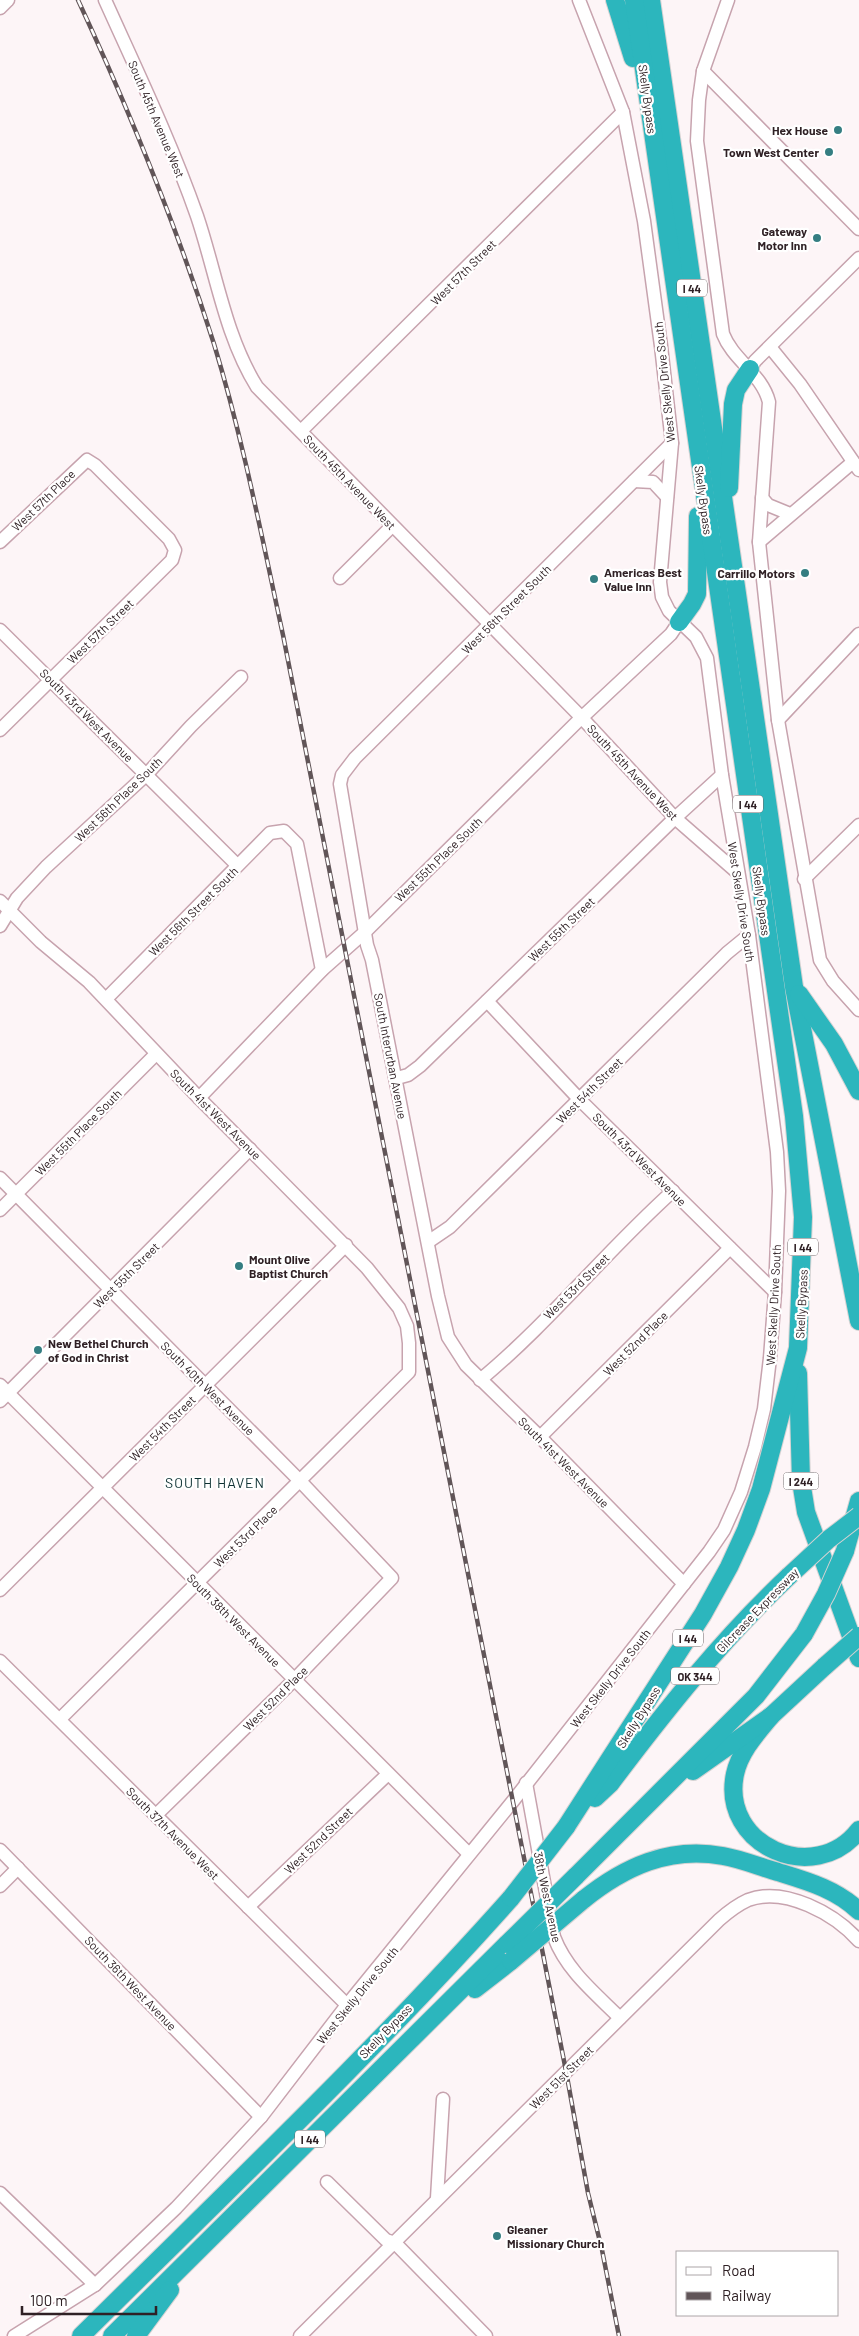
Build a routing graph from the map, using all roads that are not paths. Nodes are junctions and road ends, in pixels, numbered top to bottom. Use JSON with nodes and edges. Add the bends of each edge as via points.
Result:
{"nodes":[{"id":1,"x":8,"y":0,"type":"edge"},
{"id":2,"x":105,"y":0,"type":"edge"},
{"id":3,"x":579,"y":0,"type":"edge"},
{"id":4,"x":615,"y":0,"type":"edge"},
{"id":5,"x":634,"y":0,"type":"edge"},
{"id":6,"x":651,"y":0,"type":"edge"},
{"id":7,"x":661,"y":0,"type":"edge"},
{"id":8,"x":728,"y":0,"type":"edge"},
{"id":9,"x":0,"y":8,"type":"edge"},
{"id":10,"x":658,"y":53,"type":"junction"},
{"id":11,"x":703,"y":71,"type":"junction"},
{"id":12,"x":649,"y":106,"type":"junction"},
{"id":13,"x":623,"y":112,"type":"junction"},
{"id":14,"x":859,"y":229,"type":"edge"},
{"id":15,"x":859,"y":258,"type":"edge"},
{"id":16,"x":770,"y":347,"type":"junction"},
{"id":17,"x":750,"y":370,"type":"junction"},
{"id":18,"x":301,"y":431,"type":"junction"},
{"id":19,"x":672,"y":444,"type":"junction"},
{"id":20,"x":699,"y":463,"type":"junction"},
{"id":21,"x":856,"y":466,"type":"edge"},
{"id":22,"x":634,"y":481,"type":"junction"},
{"id":23,"x":667,"y":497,"type":"junction"},
{"id":24,"x":762,"y":498,"type":"junction"},
{"id":25,"x":790,"y":514,"type":"junction"},
{"id":26,"x":726,"y":523,"type":"junction"},
{"id":27,"x":392,"y":526,"type":"junction"},
{"id":28,"x":0,"y":542,"type":"edge"},
{"id":29,"x":759,"y":542,"type":"junction"},
{"id":30,"x":175,"y":550,"type":"joint"},
{"id":31,"x":340,"y":578,"type":"dead end"},
{"id":32,"x":679,"y":622,"type":"junction"},
{"id":33,"x":489,"y":625,"type":"junction"},
{"id":34,"x":0,"y":630,"type":"edge"},
{"id":35,"x":859,"y":634,"type":"edge"},
{"id":36,"x":241,"y":677,"type":"dead end"},
{"id":37,"x":50,"y":680,"type":"junction"},
{"id":38,"x":582,"y":718,"type":"junction"},
{"id":39,"x":778,"y":720,"type":"junction"},
{"id":40,"x":0,"y":730,"type":"edge"},
{"id":41,"x":146,"y":774,"type":"junction"},
{"id":42,"x":342,"y":775,"type":"joint"},
{"id":43,"x":722,"y":775,"type":"junction"},
{"id":44,"x":675,"y":818,"type":"junction"},
{"id":45,"x":859,"y":825,"type":"edge"},
{"id":46,"x":237,"y":865,"type":"junction"},
{"id":47,"x":738,"y":873,"type":"junction"},
{"id":48,"x":804,"y":879,"type":"junction"},
{"id":49,"x":0,"y":901,"type":"edge"},
{"id":50,"x":11,"y":912,"type":"junction"},
{"id":51,"x":0,"y":926,"type":"edge"},
{"id":52,"x":365,"y":932,"type":"junction"},
{"id":53,"x":749,"y":935,"type":"junction"},
{"id":54,"x":322,"y":970,"type":"junction"},
{"id":55,"x":794,"y":987,"type":"junction"},
{"id":56,"x":106,"y":999,"type":"junction"},
{"id":57,"x":487,"y":1002,"type":"junction"},
{"id":58,"x":859,"y":1010,"type":"edge"},
{"id":59,"x":156,"y":1054,"type":"junction"},
{"id":60,"x":397,"y":1078,"type":"junction"},
{"id":61,"x":859,"y":1091,"type":"edge"},
{"id":62,"x":199,"y":1098,"type":"junction"},
{"id":63,"x":580,"y":1100,"type":"junction"},
{"id":64,"x":250,"y":1149,"type":"junction"},
{"id":65,"x":0,"y":1178,"type":"edge"},
{"id":66,"x":834,"y":1184,"type":"junction"},
{"id":67,"x":673,"y":1191,"type":"junction"},
{"id":68,"x":16,"y":1194,"type":"junction"},
{"id":69,"x":0,"y":1210,"type":"edge"},
{"id":70,"x":428,"y":1242,"type":"junction"},
{"id":71,"x":346,"y":1245,"type":"junction"},
{"id":72,"x":730,"y":1248,"type":"junction"},
{"id":73,"x":859,"y":1275,"type":"edge"},
{"id":74,"x":111,"y":1291,"type":"junction"},
{"id":75,"x":775,"y":1292,"type":"junction"},
{"id":76,"x":859,"y":1321,"type":"edge"},
{"id":77,"x":448,"y":1337,"type":"joint"},
{"id":78,"x":409,"y":1343,"type":"joint"},
{"id":79,"x":798,"y":1348,"type":"junction"},
{"id":80,"x":480,"y":1380,"type":"junction"},
{"id":81,"x":205,"y":1385,"type":"junction"},
{"id":82,"x":3,"y":1393,"type":"edge"},
{"id":83,"x":540,"y":1437,"type":"junction"},
{"id":84,"x":300,"y":1482,"type":"junction"},
{"id":85,"x":102,"y":1487,"type":"junction"},
{"id":86,"x":859,"y":1501,"type":"edge"},
{"id":87,"x":859,"y":1516,"type":"edge"},
{"id":88,"x":392,"y":1578,"type":"joint"},
{"id":89,"x":196,"y":1583,"type":"junction"},
{"id":90,"x":684,"y":1584,"type":"junction"},
{"id":91,"x":0,"y":1590,"type":"edge"},
{"id":92,"x":859,"y":1636,"type":"edge"},
{"id":93,"x":859,"y":1658,"type":"edge"},
{"id":94,"x":0,"y":1662,"type":"edge"},
{"id":95,"x":294,"y":1680,"type":"junction"},
{"id":96,"x":770,"y":1716,"type":"junction"},
{"id":97,"x":60,"y":1720,"type":"junction"},
{"id":98,"x":388,"y":1774,"type":"junction"},
{"id":99,"x":526,"y":1782,"type":"junction"},
{"id":100,"x":650,"y":1803,"type":"junction"},
{"id":101,"x":156,"y":1816,"type":"junction"},
{"id":102,"x":566,"y":1827,"type":"junction"},
{"id":103,"x":859,"y":1830,"type":"edge"},
{"id":104,"x":0,"y":1850,"type":"edge"},
{"id":105,"x":469,"y":1854,"type":"junction"},
{"id":106,"x":18,"y":1868,"type":"junction"},
{"id":107,"x":0,"y":1886,"type":"edge"},
{"id":108,"x":248,"y":1907,"type":"junction"},
{"id":109,"x":859,"y":1911,"type":"edge"},
{"id":110,"x":859,"y":1941,"type":"edge"},
{"id":111,"x":347,"y":2005,"type":"junction"},
{"id":112,"x":620,"y":2018,"type":"junction"},
{"id":113,"x":426,"y":2025,"type":"junction"},
{"id":114,"x":442,"y":2099,"type":"dead end"},
{"id":115,"x":261,"y":2117,"type":"junction"},
{"id":116,"x":326,"y":2182,"type":"dead end"},
{"id":117,"x":0,"y":2193,"type":"edge"},
{"id":118,"x":437,"y":2198,"type":"junction"},
{"id":119,"x":395,"y":2244,"type":"junction"},
{"id":120,"x":194,"y":2254,"type":"junction"},
{"id":121,"x":95,"y":2284,"type":"junction"},
{"id":122,"x":14,"y":2336,"type":"edge"},
{"id":123,"x":81,"y":2336,"type":"edge"},
{"id":124,"x":112,"y":2336,"type":"edge"},
{"id":125,"x":136,"y":2336,"type":"edge"},
{"id":126,"x":300,"y":2336,"type":"edge"},
{"id":127,"x":486,"y":2336,"type":"edge"}],
"edges":[{"from":1,"to":9,"type":"street"},
{"from":2,"to":18,"type":"street","name":"South 45th Avenue West","via":[[181,174],[245,365],[257,387]]},
{"from":3,"to":13,"type":"street","name":"West Skelly Drive South"},
{"from":4,"to":12,"type":"highway"},
{"from":5,"to":12,"type":"highway","name":"Skelly Bypass","number":"I 44"},
{"from":6,"to":10,"type":"highway","name":"Skelly Bypass","number":"I 44"},
{"from":7,"to":10,"type":"highway"},
{"from":8,"to":11,"type":"street"},
{"from":10,"to":26,"type":"highway","name":"Skelly Bypass","number":"I 44"},
{"from":11,"to":14,"type":"street"},
{"from":11,"to":17,"type":"street","via":[[697,156],[723,334],[733,354]]},
{"from":12,"to":20,"type":"highway","name":"Skelly Bypass","number":"I 44"},
{"from":13,"to":18,"type":"street","name":"West 57th Street"},
{"from":13,"to":19,"type":"street","name":"West Skelly Drive South","via":[[644,220]]},
{"from":15,"to":16,"type":"street"},
{"from":16,"to":17,"type":"street"},
{"from":16,"to":21,"type":"street","via":[[800,384]]},
{"from":17,"to":24,"type":"street","via":[[762,385],[769,402]]},
{"from":17,"to":26,"type":"highway","via":[[736,390],[733,404]]},
{"from":18,"to":27,"type":"street","name":"South 45th Avenue West"},
{"from":19,"to":22,"type":"street","name":"West 56th Street South"},
{"from":19,"to":23,"type":"street","name":"West Skelly Drive South"},
{"from":20,"to":32,"type":"highway","via":[[697,594]]},
{"from":20,"to":79,"type":"highway","name":"Skelly Bypass","number":"I 44","via":[[795,1123],[803,1217]]},
{"from":21,"to":25,"type":"street"},
{"from":22,"to":23,"type":"street","via":[[653,482]]},
{"from":22,"to":33,"type":"street","name":"West 56th Street South"},
{"from":23,"to":32,"type":"street","name":"West Skelly Drive South","via":[[660,582],[662,597]]},
{"from":24,"to":25,"type":"street","via":[[768,505]]},
{"from":24,"to":29,"type":"street"},
{"from":25,"to":29,"type":"street"},
{"from":26,"to":55,"type":"highway","name":"Skelly Bypass","number":"I 44"},
{"from":27,"to":31,"type":"street"},
{"from":27,"to":33,"type":"street","name":"South 45th Avenue West"},
{"from":28,"to":30,"type":"street","name":"West 57th Place","via":[[87,460],[169,538]]},
{"from":29,"to":39,"type":"street"},
{"from":30,"to":37,"type":"street","name":"West 57th Street","via":[[172,560]]},
{"from":32,"to":38,"type":"street","name":"West 55th Place South","via":[[671,634]]},
{"from":32,"to":43,"type":"street","name":"West Skelly Drive South","via":[[696,637],[708,658]]},
{"from":33,"to":38,"type":"street","name":"South 45th Avenue West"},
{"from":33,"to":42,"type":"street","name":"West 56th Street South","via":[[355,758]]},
{"from":34,"to":37,"type":"street","name":"South 43rd West Avenue"},
{"from":35,"to":39,"type":"street"},
{"from":36,"to":41,"type":"street","name":"West 56th Place South"},
{"from":37,"to":40,"type":"street","name":"West 57th Street"},
{"from":37,"to":41,"type":"street","name":"South 43rd West Avenue"},
{"from":38,"to":44,"type":"street","name":"South 45th Avenue West"},
{"from":38,"to":52,"type":"street","name":"West 55th Place South"},
{"from":39,"to":48,"type":"street"},
{"from":41,"to":46,"type":"street","name":"South 43rd West Avenue"},
{"from":41,"to":50,"type":"street","name":"West 56th Place South","via":[[46,868],[18,898]]},
{"from":42,"to":52,"type":"street","name":"South Interurban Avenue","via":[[341,797]]},
{"from":43,"to":44,"type":"street","name":"West 55th Street"},
{"from":43,"to":47,"type":"street","name":"West Skelly Drive South"},
{"from":44,"to":47,"type":"street","name":"South 45th Avenue West"},
{"from":44,"to":57,"type":"street","name":"West 55th Street"},
{"from":45,"to":48,"type":"street"},
{"from":46,"to":54,"type":"street","name":"West 56th Street South","via":[[270,833],[284,831],[297,844]]},
{"from":46,"to":56,"type":"street","name":"West 56th Street South"},
{"from":47,"to":53,"type":"street","name":"West Skelly Drive South"},
{"from":48,"to":58,"type":"street","via":[[820,960],[833,981]]},
{"from":49,"to":50,"type":"street","name":"South 41st West Avenue"},
{"from":50,"to":51,"type":"street","name":"West 56th Place South"},
{"from":50,"to":56,"type":"street","name":"South 41st West Avenue"},
{"from":52,"to":54,"type":"street","name":"West 55th Place South"},
{"from":52,"to":60,"type":"street","name":"South Interurban Avenue"},
{"from":53,"to":63,"type":"street","name":"West 54th Street"},
{"from":53,"to":75,"type":"street","name":"West Skelly Drive South","via":[[777,1152],[779,1191]]},
{"from":54,"to":62,"type":"street","name":"West 55th Place South"},
{"from":55,"to":61,"type":"highway","via":[[834,1044]]},
{"from":55,"to":66,"type":"highway","name":"Skelly Bypass","number":"I 44"},
{"from":56,"to":59,"type":"street","name":"South 41st West Avenue"},
{"from":57,"to":60,"type":"street","name":"West 55th Street","via":[[420,1066]]},
{"from":57,"to":63,"type":"street","name":"South 43rd West Avenue"},
{"from":59,"to":62,"type":"street","name":"South 41st West Avenue"},
{"from":59,"to":68,"type":"street","name":"West 55th Place South"},
{"from":60,"to":70,"type":"street","name":"South Interurban Avenue"},
{"from":62,"to":64,"type":"street","name":"South 41st West Avenue"},
{"from":63,"to":67,"type":"street","name":"South 43rd West Avenue"},
{"from":63,"to":70,"type":"street","name":"West 54th Street","via":[[450,1228]]},
{"from":64,"to":71,"type":"street","name":"South 41st West Avenue"},
{"from":64,"to":74,"type":"street","name":"West 55th Street"},
{"from":65,"to":68,"type":"street","name":"South 40th West Avenue"},
{"from":66,"to":73,"type":"highway"},
{"from":66,"to":76,"type":"highway","name":"Skelly Bypass","number":"I 44"},
{"from":67,"to":72,"type":"street","name":"South 43rd West Avenue"},
{"from":67,"to":80,"type":"street","name":"West 53rd Street"},
{"from":68,"to":69,"type":"street","name":"West 55th Place South"},
{"from":68,"to":74,"type":"street","name":"South 40th West Avenue"},
{"from":70,"to":77,"type":"street","name":"South Interurban Avenue"},
{"from":71,"to":78,"type":"street","name":"South 41st West Avenue","via":[[399,1308],[407,1326]]},
{"from":71,"to":81,"type":"street","name":"West 54th Street"},
{"from":72,"to":75,"type":"street","name":"South 43rd West Avenue"},
{"from":72,"to":83,"type":"street","name":"West 52nd Place"},
{"from":74,"to":81,"type":"street","name":"South 40th West Avenue"},
{"from":74,"to":82,"type":"street","name":"West 55th Street"},
{"from":75,"to":90,"type":"street","name":"West Skelly Drive South","via":[[767,1387],[749,1468],[724,1530]]},
{"from":77,"to":80,"type":"street","name":"South 41st West Avenue"},
{"from":78,"to":84,"type":"street","name":"West 53rd Place","via":[[408,1372]]},
{"from":79,"to":93,"type":"highway","number":"I 244","via":[[801,1481],[806,1512]]},
{"from":79,"to":102,"type":"highway","name":"Skelly Bypass","number":"I 44","via":[[761,1489],[729,1567],[703,1614]]},
{"from":80,"to":83,"type":"street","name":"South 41st West Avenue"},
{"from":81,"to":84,"type":"street","name":"South 40th West Avenue"},
{"from":81,"to":85,"type":"street","name":"West 54th Street"},
{"from":82,"to":85,"type":"street","name":"South 38th West Avenue"},
{"from":83,"to":90,"type":"street","name":"South 41st West Avenue"},
{"from":84,"to":88,"type":"street","name":"South 40th West Avenue"},
{"from":84,"to":89,"type":"street","name":"West 53rd Place"},
{"from":85,"to":89,"type":"street","name":"South 38th West Avenue"},
{"from":85,"to":91,"type":"street","name":"West 54th Street"},
{"from":86,"to":100,"type":"highway","name":"Skelly Bypass","number":"I 44","bridge":true,"via":[[845,1551],[804,1634],[756,1696]]},
{"from":87,"to":102,"type":"highway","name":"Gilcrease Expressway","number":"OK 344","bridge":true,"via":[[769,1594],[694,1678],[610,1784]]},
{"from":88,"to":95,"type":"street","name":"West 52nd Place"},
{"from":89,"to":95,"type":"street","name":"South 38th West Avenue"},
{"from":89,"to":97,"type":"street","name":"West 53rd Place"},
{"from":90,"to":99,"type":"street","name":"West Skelly Drive South"},
{"from":92,"to":96,"type":"highway","bridge":true},
{"from":94,"to":97,"type":"street","name":"South 37th Avenue West"},
{"from":95,"to":98,"type":"street","name":"South 38th West Avenue"},
{"from":95,"to":101,"type":"street","name":"West 52nd Place"},
{"from":96,"to":100,"type":"highway"},
{"from":96,"to":103,"type":"highway","via":[[748,1744],[735,1773],[735,1803],[746,1829],[765,1846],[796,1857],[831,1852]]},
{"from":97,"to":101,"type":"street","name":"South 37th Avenue West"},
{"from":98,"to":105,"type":"street","name":"South 38th West Avenue"},
{"from":98,"to":108,"type":"street","name":"West 52nd Street"},
{"from":99,"to":105,"type":"street","name":"West Skelly Drive South"},
{"from":99,"to":112,"type":"street","name":"38th West Avenue","via":[[554,1937],[571,1968]]},
{"from":100,"to":113,"type":"highway","name":"Skelly Bypass","number":"I 44","bridge":true},
{"from":101,"to":108,"type":"street","name":"South 37th Avenue West"},
{"from":102,"to":123,"type":"highway","name":"Skelly Bypass","number":"I 44","bridge":true,"via":[[511,1898],[391,2026]]},
{"from":104,"to":106,"type":"street","name":"South 36th West Avenue"},
{"from":105,"to":111,"type":"street","name":"West Skelly Drive South"},
{"from":106,"to":107,"type":"street"},
{"from":106,"to":115,"type":"street","name":"South 36th West Avenue"},
{"from":108,"to":111,"type":"street","name":"South 37th Avenue West"},
{"from":109,"to":113,"type":"highway","bridge":true,"via":[[813,1882],[723,1856],[690,1854],[658,1858],[614,1876],[512,1961]]},
{"from":110,"to":112,"type":"street","name":"West 51st Street","via":[[836,1919],[794,1900],[770,1897],[749,1900],[719,1920]]},
{"from":111,"to":115,"type":"street","name":"West Skelly Drive South"},
{"from":112,"to":118,"type":"street","name":"West 51st Street"},
{"from":113,"to":120,"type":"highway","name":"Skelly Bypass","number":"I 44"},
{"from":114,"to":118,"type":"street"},
{"from":115,"to":121,"type":"street","name":"West Skelly Drive South","via":[[176,2208]]},
{"from":116,"to":119,"type":"street","via":[[386,2240]]},
{"from":117,"to":121,"type":"street"},
{"from":118,"to":119,"type":"street","name":"West 51st Street"},
{"from":119,"to":126,"type":"street","name":"West 51st Street"},
{"from":119,"to":127,"type":"street"},
{"from":120,"to":124,"type":"highway","name":"Skelly Bypass","number":"I 44"},
{"from":120,"to":125,"type":"highway"},
{"from":121,"to":122,"type":"street","name":"West Skelly Drive South"}]}
